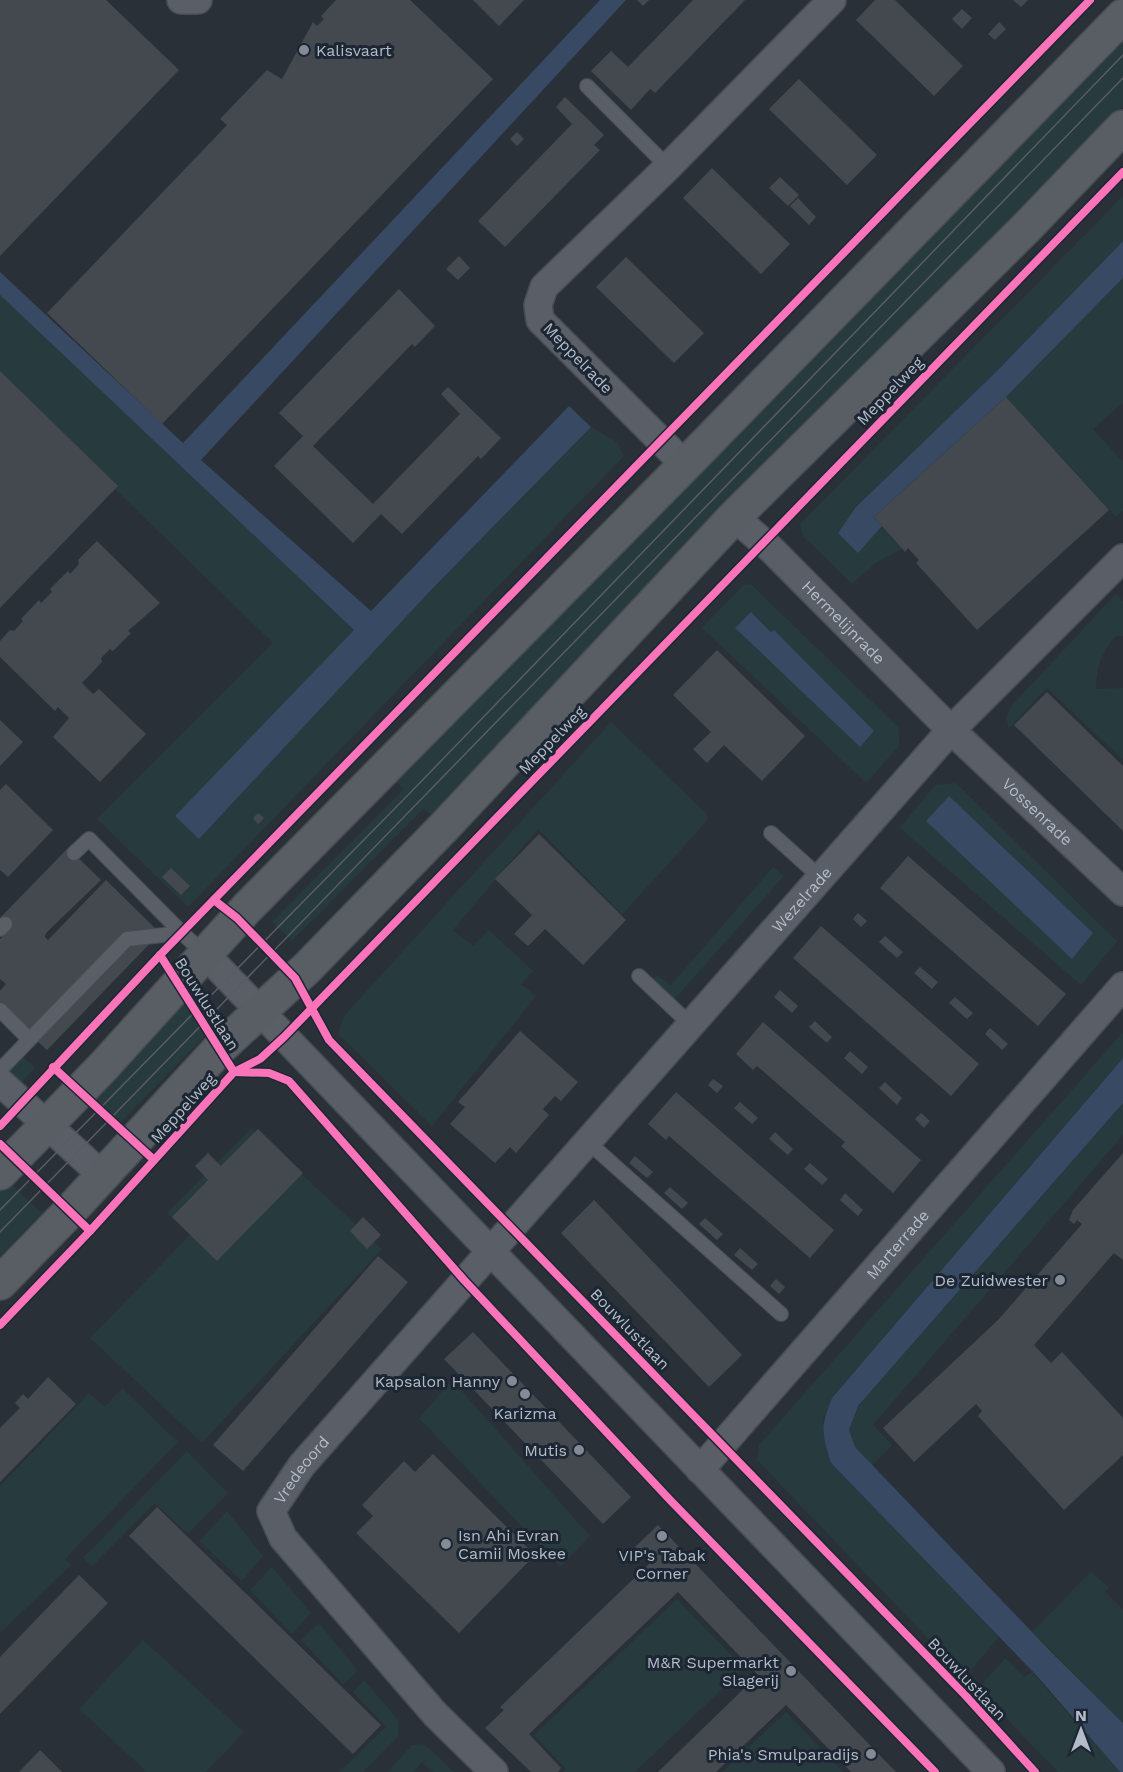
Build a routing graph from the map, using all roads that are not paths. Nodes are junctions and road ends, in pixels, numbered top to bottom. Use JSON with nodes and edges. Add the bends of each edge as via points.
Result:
{"nodes":[{"id":1,"x":181,"y":0,"type":"edge"},
{"id":2,"x":198,"y":0,"type":"edge"},
{"id":3,"x":830,"y":1,"type":"edge"},
{"id":4,"x":1123,"y":16,"type":"edge"},
{"id":5,"x":586,"y":86,"type":"dead end"},
{"id":6,"x":1123,"y":127,"type":"edge"},
{"id":7,"x":668,"y":167,"type":"junction"},
{"id":8,"x":685,"y":465,"type":"junction"},
{"id":9,"x":734,"y":517,"type":"junction"},
{"id":10,"x":1123,"y":558,"type":"edge"},
{"id":11,"x":951,"y":730,"type":"junction"},
{"id":12,"x":771,"y":833,"type":"dead end"},
{"id":13,"x":74,"y":854,"type":"dead end"},
{"id":14,"x":821,"y":878,"type":"junction"},
{"id":15,"x":1123,"y":892,"type":"edge"},
{"id":16,"x":193,"y":943,"type":"junction"},
{"id":17,"x":639,"y":976,"type":"dead end"},
{"id":18,"x":1123,"y":986,"type":"edge"},
{"id":19,"x":0,"y":1010,"type":"edge"},
{"id":20,"x":258,"y":1010,"type":"junction"},
{"id":21,"x":691,"y":1025,"type":"junction"},
{"id":22,"x":29,"y":1039,"type":"junction"},
{"id":23,"x":0,"y":1070,"type":"edge"},
{"id":24,"x":0,"y":1082,"type":"edge"},
{"id":25,"x":47,"y":1124,"type":"junction"},
{"id":26,"x":588,"y":1143,"type":"junction"},
{"id":27,"x":0,"y":1173,"type":"edge"},
{"id":28,"x":103,"y":1176,"type":"junction"},
{"id":29,"x":491,"y":1252,"type":"junction"},
{"id":30,"x":0,"y":1283,"type":"edge"},
{"id":31,"x":781,"y":1314,"type":"dead end"},
{"id":32,"x":700,"y":1470,"type":"junction"},
{"id":33,"x":494,"y":1772,"type":"edge"},
{"id":34,"x":991,"y":1772,"type":"edge"}],
"edges":[{"from":1,"to":2,"type":"street"},
{"from":3,"to":7,"type":"street","name":"Meppelrade"},
{"from":4,"to":8,"type":"main road"},
{"from":5,"to":7,"type":"lane"},
{"from":6,"to":9,"type":"main road","name":"Meppelweg"},
{"from":7,"to":8,"type":"street","name":"Meppelrade","via":[[544,287],[538,305],[540,321]]},
{"from":8,"to":16,"type":"main road"},
{"from":9,"to":11,"type":"street","name":"Hermelijnrade","via":[[771,549]]},
{"from":9,"to":20,"type":"main road","name":"Meppelweg","via":[[429,842],[307,968]]},
{"from":10,"to":11,"type":"street","name":"Wezelrade"},
{"from":11,"to":14,"type":"street","name":"Wezelrade"},
{"from":11,"to":15,"type":"street","name":"Vossenrade"},
{"from":12,"to":14,"type":"lane"},
{"from":13,"to":16,"type":"lane","via":[[89,839]]},
{"from":14,"to":21,"type":"street","name":"Wezelrade"},
{"from":16,"to":20,"type":"street","name":"Bouwlustlaan"},
{"from":16,"to":22,"type":"lane","via":[[127,939]]},
{"from":16,"to":25,"type":"main road","via":[[103,1067]]},
{"from":17,"to":21,"type":"lane"},
{"from":18,"to":32,"type":"street","name":"Marterrade"},
{"from":19,"to":22,"type":"lane"},
{"from":20,"to":28,"type":"main road","name":"Meppelweg"},
{"from":20,"to":29,"type":"street","name":"Bouwlustlaan"},
{"from":21,"to":26,"type":"street","name":"Wezelrade"},
{"from":22,"to":23,"type":"lane"},
{"from":24,"to":25,"type":"street"},
{"from":25,"to":27,"type":"main road"},
{"from":25,"to":28,"type":"street"},
{"from":26,"to":29,"type":"street","name":"Wezelrade"},
{"from":26,"to":31,"type":"lane"},
{"from":28,"to":30,"type":"main road","name":"Meppelweg"},
{"from":29,"to":32,"type":"street","name":"Bouwlustlaan"},
{"from":29,"to":33,"type":"street","name":"Vredeoord","via":[[302,1465],[271,1511],[283,1538],[435,1714]]},
{"from":32,"to":34,"type":"street","name":"Bouwlustlaan"}]}
